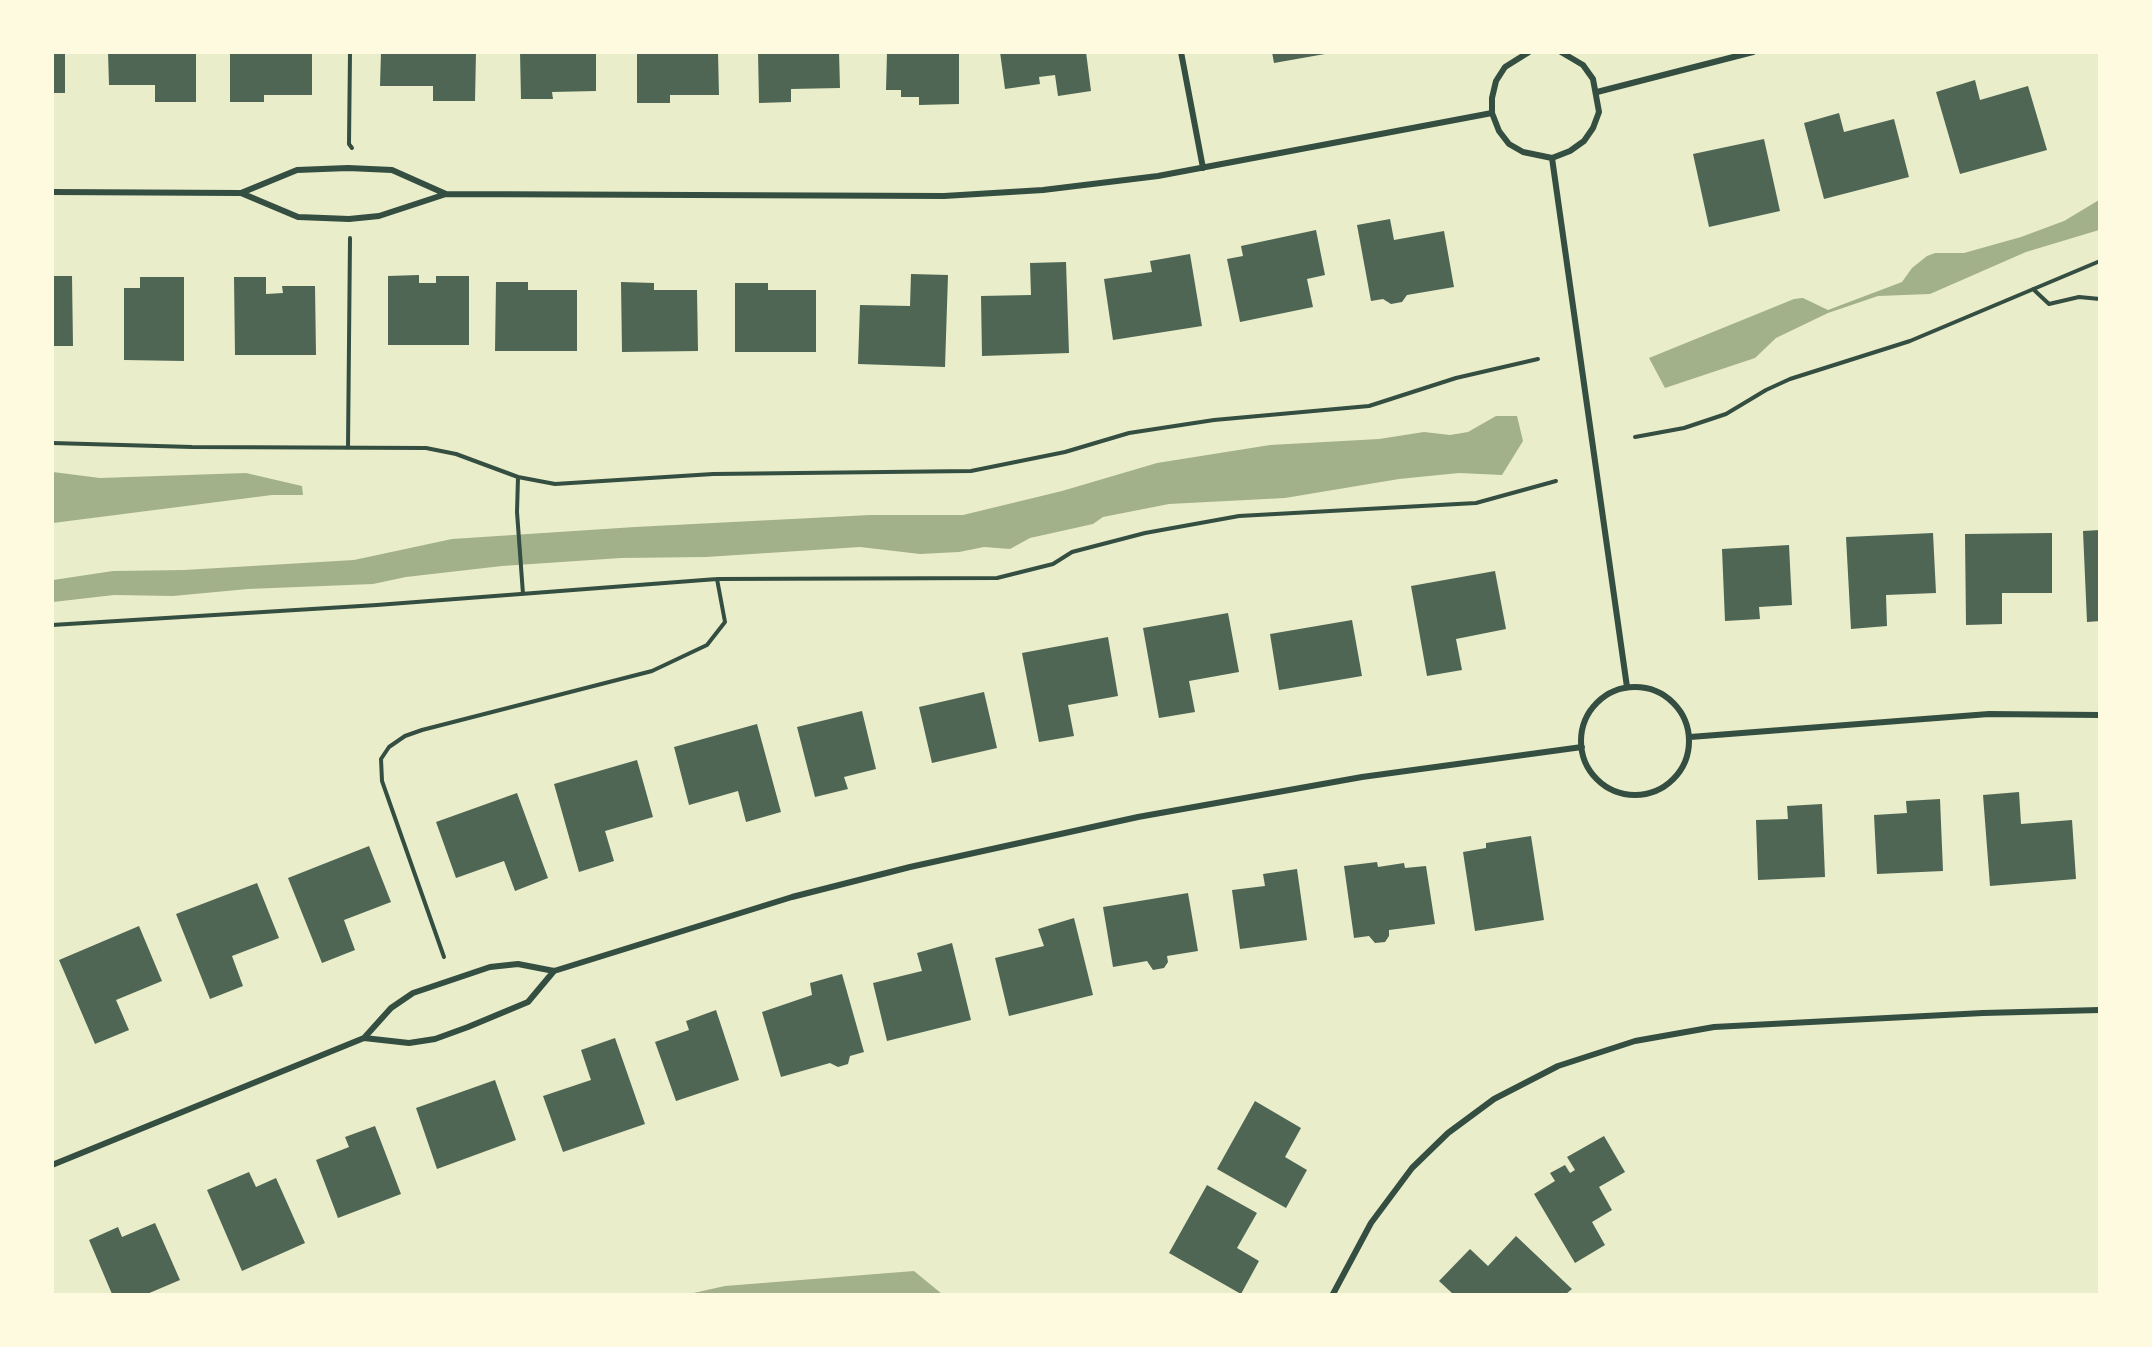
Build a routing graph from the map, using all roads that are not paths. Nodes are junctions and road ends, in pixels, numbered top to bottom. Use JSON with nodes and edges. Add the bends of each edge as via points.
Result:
{"nodes":[{"id":1,"x":1181,"y":52,"type":"edge"},
{"id":2,"x":1529,"y":52,"type":"edge"},
{"id":3,"x":1561,"y":52,"type":"edge"},
{"id":4,"x":1753,"y":52,"type":"edge"},
{"id":5,"x":1597,"y":92,"type":"junction"},
{"id":6,"x":1492,"y":112,"type":"junction"},
{"id":7,"x":1551,"y":158,"type":"junction"},
{"id":8,"x":1203,"y":168,"type":"junction"},
{"id":9,"x":52,"y":192,"type":"edge"},
{"id":10,"x":241,"y":193,"type":"junction"},
{"id":11,"x":446,"y":194,"type":"junction"},
{"id":12,"x":1627,"y":687,"type":"junction"},
{"id":13,"x":2100,"y":714,"type":"edge"},
{"id":14,"x":1690,"y":737,"type":"junction"},
{"id":15,"x":1582,"y":747,"type":"junction"},
{"id":16,"x":554,"y":971,"type":"junction"},
{"id":17,"x":2100,"y":1010,"type":"edge"},
{"id":18,"x":364,"y":1038,"type":"junction"},
{"id":19,"x":52,"y":1166,"type":"edge"},
{"id":20,"x":1333,"y":1294,"type":"edge"}],
"edges":[{"from":1,"to":8,"type":"street"},
{"from":2,"to":6,"type":"street","via":[[1505,67],[1496,81]]},
{"from":3,"to":5,"type":"street","via":[[1583,65]]},
{"from":4,"to":5,"type":"street"},
{"from":5,"to":7,"type":"street","via":[[1599,112],[1584,141]]},
{"from":6,"to":7,"type":"street","via":[[1509,144],[1523,152]]},
{"from":6,"to":8,"type":"street"},
{"from":7,"to":12,"type":"street"},
{"from":8,"to":11,"type":"street","via":[[1043,190],[944,196]]},
{"from":9,"to":10,"type":"street"},
{"from":10,"to":11,"type":"street","via":[[298,217],[349,219],[379,216]]},
{"from":10,"to":11,"type":"street","via":[[297,170],[348,168],[392,170]]},
{"from":12,"to":14,"type":"street","via":[[1661,693],[1677,706]]},
{"from":12,"to":15,"type":"street","via":[[1598,702],[1587,717]]},
{"from":13,"to":14,"type":"street","via":[[1989,714]]},
{"from":14,"to":15,"type":"street","via":[[1688,757],[1680,771],[1666,785],[1647,793],[1627,794],[1599,782]]},
{"from":15,"to":16,"type":"street","via":[[1362,777],[1033,839],[792,897]]},
{"from":16,"to":18,"type":"street","via":[[528,1002],[468,1028],[409,1043]]},
{"from":16,"to":18,"type":"street","via":[[518,964],[490,967],[413,993],[392,1008]]},
{"from":17,"to":20,"type":"street","via":[[1714,1027],[1635,1041],[1558,1066],[1494,1099],[1448,1133],[1412,1168],[1371,1223]]},
{"from":18,"to":19,"type":"street"}]}
